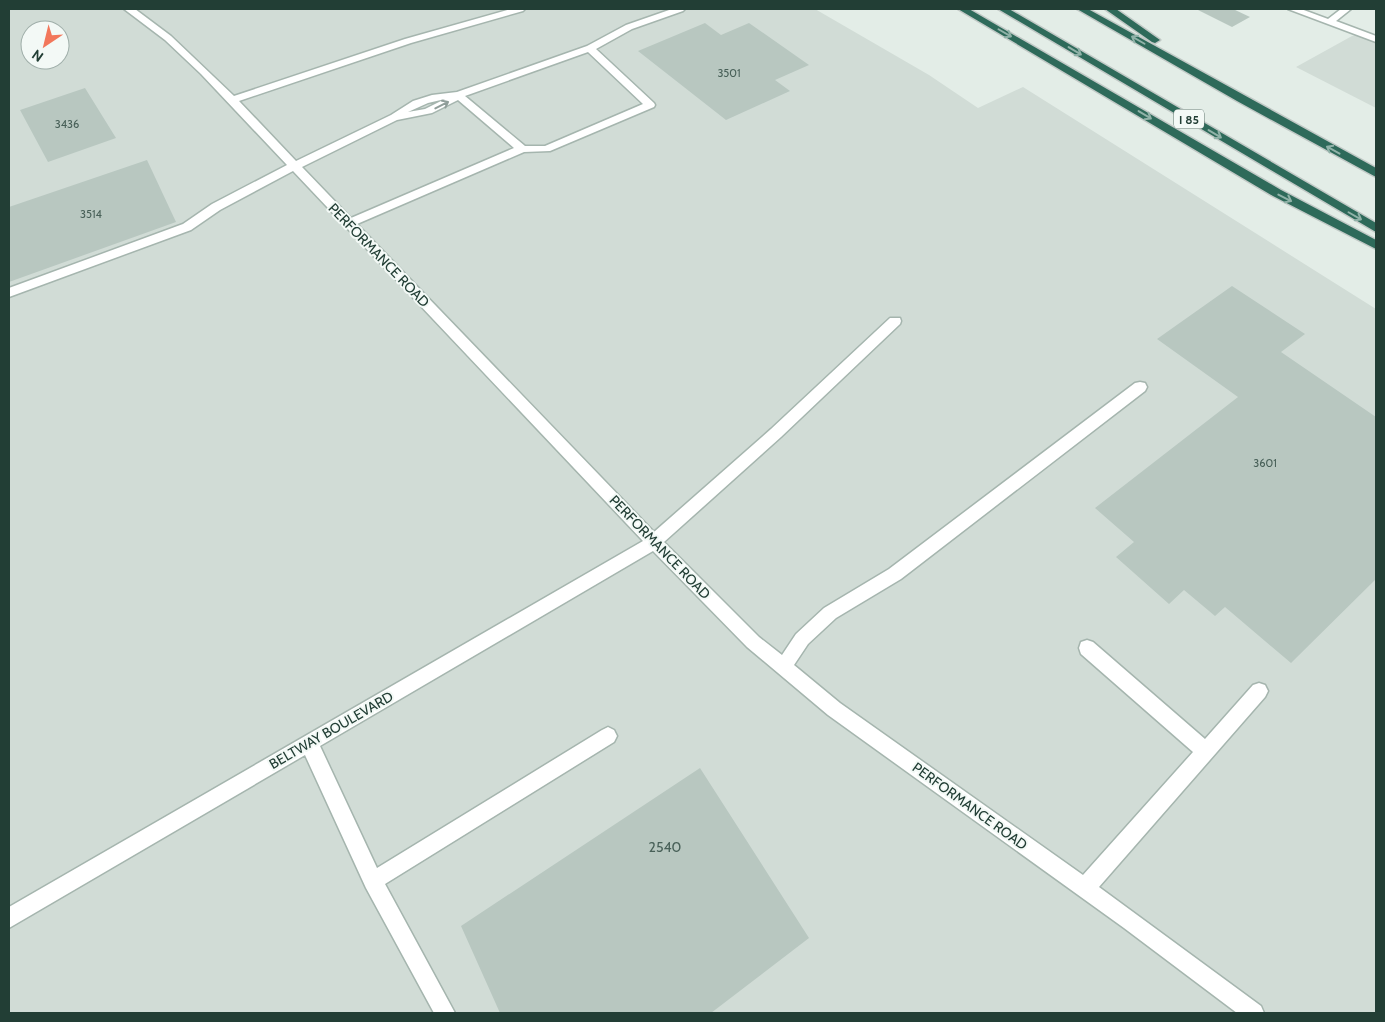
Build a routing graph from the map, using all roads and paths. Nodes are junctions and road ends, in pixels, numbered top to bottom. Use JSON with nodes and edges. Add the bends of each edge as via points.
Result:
{"nodes":[{"id":1,"x":129,"y":9,"type":"edge"},
{"id":2,"x":520,"y":9,"type":"edge"},
{"id":3,"x":680,"y":9,"type":"edge"},
{"id":4,"x":963,"y":9,"type":"edge"},
{"id":5,"x":1002,"y":9,"type":"edge"},
{"id":6,"x":1082,"y":9,"type":"edge"},
{"id":7,"x":1110,"y":9,"type":"edge"},
{"id":8,"x":1293,"y":9,"type":"edge"},
{"id":9,"x":1346,"y":9,"type":"edge"},
{"id":10,"x":1330,"y":22,"type":"junction"},
{"id":11,"x":1376,"y":39,"type":"edge"},
{"id":12,"x":590,"y":48,"type":"junction"},
{"id":13,"x":458,"y":95,"type":"junction"},
{"id":14,"x":1241,"y":99,"type":"junction"},
{"id":15,"x":230,"y":100,"type":"junction"},
{"id":16,"x":522,"y":149,"type":"junction"},
{"id":17,"x":295,"y":167,"type":"junction"},
{"id":18,"x":1376,"y":173,"type":"edge"},
{"id":19,"x":349,"y":223,"type":"junction"},
{"id":20,"x":1376,"y":228,"type":"edge"},
{"id":21,"x":1376,"y":245,"type":"edge"},
{"id":22,"x":9,"y":293,"type":"edge"},
{"id":23,"x":895,"y":321,"type":"dead end"},
{"id":24,"x":1140,"y":387,"type":"dead end"},
{"id":25,"x":654,"y":542,"type":"junction"},
{"id":26,"x":1087,"y":648,"type":"dead end"},
{"id":27,"x":784,"y":666,"type":"junction"},
{"id":28,"x":1259,"y":691,"type":"dead end"},
{"id":29,"x":608,"y":736,"type":"dead end"},
{"id":30,"x":309,"y":743,"type":"junction"},
{"id":31,"x":1205,"y":751,"type":"junction"},
{"id":32,"x":373,"y":880,"type":"junction"},
{"id":33,"x":1085,"y":888,"type":"junction"},
{"id":34,"x":9,"y":918,"type":"edge"},
{"id":35,"x":445,"y":1013,"type":"edge"},
{"id":36,"x":1254,"y":1013,"type":"edge"}],
"edges":[{"from":1,"to":15,"type":"street","name":"PERFORMANCE ROAD","via":[[184,52]]},
{"from":2,"to":15,"type":"street","via":[[408,41]]},
{"from":3,"to":12,"type":"street","via":[[629,27]]},
{"from":4,"to":21,"type":"highway","one_way":true,"via":[[1277,194]]},
{"from":5,"to":20,"type":"highway","number":"I 85","one_way":true},
{"from":14,"to":6,"type":"highway","one_way":true},
{"from":7,"to":14,"type":"highway"},
{"from":8,"to":10,"type":"street"},
{"from":9,"to":10,"type":"street"},
{"from":10,"to":11,"type":"street"},
{"from":12,"to":13,"type":"street"},
{"from":12,"to":16,"type":"street","via":[[650,105],[546,149]]},
{"from":13,"to":16,"type":"street"},
{"from":13,"to":17,"type":"street","via":[[444,106],[395,117]]},
{"from":18,"to":14,"type":"highway","one_way":true},
{"from":15,"to":17,"type":"street","name":"PERFORMANCE ROAD"},
{"from":16,"to":19,"type":"street"},
{"from":17,"to":19,"type":"street","name":"PERFORMANCE ROAD"},
{"from":17,"to":22,"type":"street","via":[[216,207],[187,227]]},
{"from":19,"to":25,"type":"street","name":"PERFORMANCE ROAD"},
{"from":23,"to":25,"type":"street","name":"BELTWAY BOULEVARD"},
{"from":24,"to":27,"type":"street","via":[[895,574],[830,613],[802,639]]},
{"from":25,"to":27,"type":"street","name":"PERFORMANCE ROAD","via":[[754,642]]},
{"from":25,"to":30,"type":"street","name":"BELTWAY BOULEVARD"},
{"from":26,"to":31,"type":"street"},
{"from":27,"to":33,"type":"street","name":"PERFORMANCE ROAD","via":[[834,708]]},
{"from":28,"to":31,"type":"street"},
{"from":29,"to":32,"type":"street"},
{"from":30,"to":32,"type":"street"},
{"from":30,"to":34,"type":"street","name":"BELTWAY BOULEVARD"},
{"from":31,"to":33,"type":"street"},
{"from":32,"to":35,"type":"street"},
{"from":33,"to":36,"type":"street","name":"PERFORMANCE ROAD"}]}
